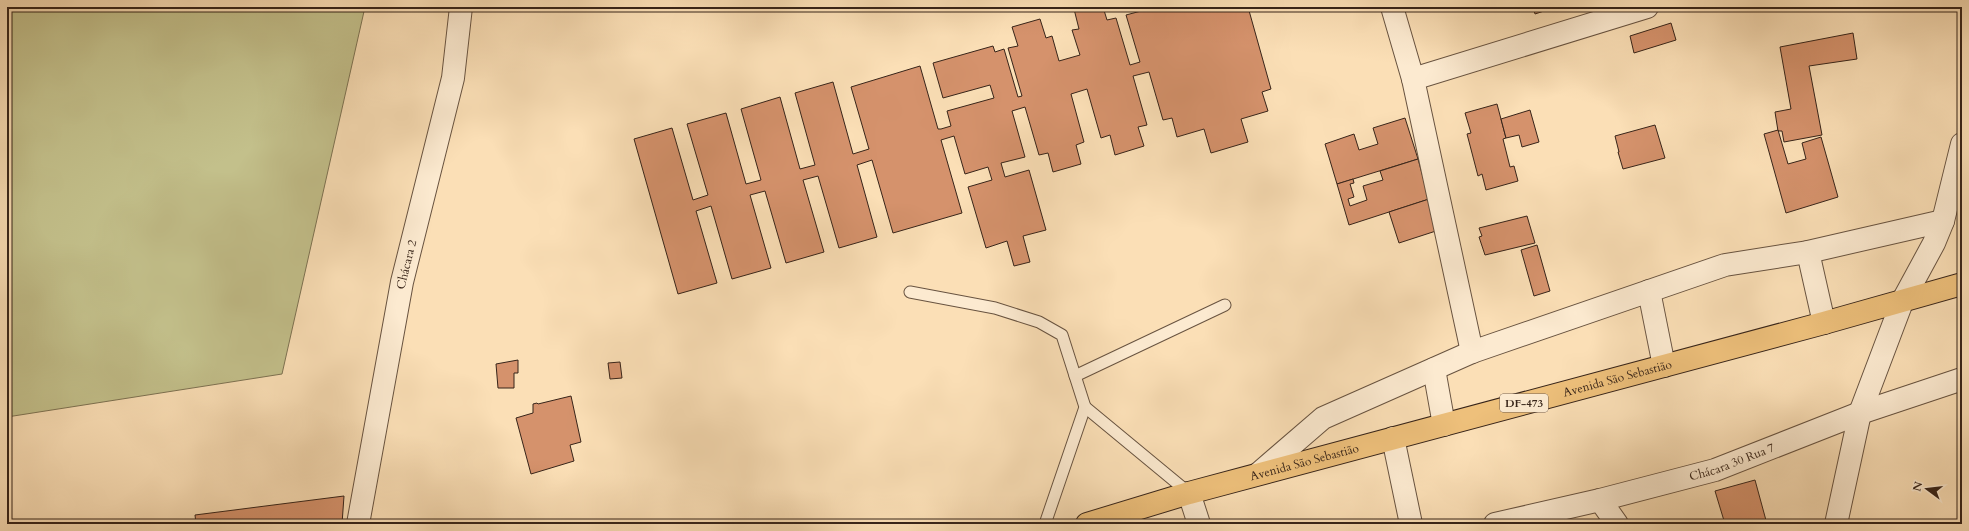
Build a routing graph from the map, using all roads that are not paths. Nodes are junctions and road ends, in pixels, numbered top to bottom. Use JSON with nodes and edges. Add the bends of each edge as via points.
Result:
{"nodes":[{"id":1,"x":461,"y":7,"type":"edge"},
{"id":2,"x":1392,"y":7,"type":"edge"},
{"id":3,"x":1647,"y":7,"type":"edge"},
{"id":4,"x":1413,"y":79,"type":"junction"},
{"id":5,"x":1962,"y":144,"type":"edge"},
{"id":6,"x":1943,"y":221,"type":"junction"},
{"id":7,"x":1808,"y":252,"type":"junction"},
{"id":8,"x":1962,"y":284,"type":"edge"},
{"id":9,"x":1650,"y":291,"type":"junction"},
{"id":10,"x":910,"y":292,"type":"dead end"},
{"id":11,"x":1902,"y":302,"type":"junction"},
{"id":12,"x":1225,"y":305,"type":"dead end"},
{"id":13,"x":1824,"y":323,"type":"junction"},
{"id":14,"x":1472,"y":352,"type":"junction"},
{"id":15,"x":1664,"y":366,"type":"junction"},
{"id":16,"x":1434,"y":369,"type":"junction"},
{"id":17,"x":1075,"y":376,"type":"junction"},
{"id":18,"x":1962,"y":379,"type":"edge"},
{"id":19,"x":1085,"y":408,"type":"junction"},
{"id":20,"x":1860,"y":413,"type":"junction"},
{"id":21,"x":1444,"y":425,"type":"junction"},
{"id":22,"x":1393,"y":438,"type":"junction"},
{"id":23,"x":1258,"y":474,"type":"junction"},
{"id":24,"x":1189,"y":493,"type":"junction"},
{"id":25,"x":1600,"y":500,"type":"junction"},
{"id":26,"x":358,"y":524,"type":"edge"},
{"id":27,"x":1046,"y":524,"type":"edge"},
{"id":28,"x":1087,"y":524,"type":"edge"},
{"id":29,"x":1199,"y":524,"type":"edge"},
{"id":30,"x":1411,"y":524,"type":"edge"},
{"id":31,"x":1495,"y":524,"type":"edge"},
{"id":32,"x":1617,"y":524,"type":"edge"},
{"id":33,"x":1836,"y":524,"type":"edge"}],
"edges":[{"from":1,"to":26,"type":"street","name":"Chácara 2","via":[[453,78],[402,282]]},
{"from":2,"to":4,"type":"street"},
{"from":3,"to":4,"type":"street"},
{"from":4,"to":14,"type":"street"},
{"from":5,"to":6,"type":"street"},
{"from":6,"to":7,"type":"street"},
{"from":6,"to":11,"type":"street"},
{"from":7,"to":9,"type":"street","via":[[1725,265]]},
{"from":7,"to":13,"type":"street"},
{"from":8,"to":11,"type":"main road","name":"Avenida São Sebastião","number":"DF-473"},
{"from":9,"to":14,"type":"street"},
{"from":9,"to":15,"type":"street"},
{"from":10,"to":17,"type":"lane","via":[[995,308],[1039,322],[1062,335]]},
{"from":11,"to":13,"type":"main road","name":"Avenida São Sebastião","number":"DF-473"},
{"from":11,"to":20,"type":"street"},
{"from":12,"to":17,"type":"lane"},
{"from":13,"to":15,"type":"main road","name":"Avenida São Sebastião","number":"DF-473"},
{"from":14,"to":16,"type":"street"},
{"from":15,"to":21,"type":"main road","name":"Avenida São Sebastião","number":"DF-473"},
{"from":16,"to":21,"type":"street"},
{"from":16,"to":23,"type":"street","via":[[1323,418]]},
{"from":17,"to":19,"type":"lane"},
{"from":18,"to":20,"type":"street","name":"Chácara 30 Rua 7"},
{"from":19,"to":24,"type":"lane"},
{"from":19,"to":27,"type":"lane"},
{"from":20,"to":25,"type":"street","name":"Chácara 30 Rua 7","via":[[1715,470]]},
{"from":20,"to":33,"type":"street"},
{"from":21,"to":22,"type":"main road","name":"Avenida São Sebastião","number":"DF-473"},
{"from":22,"to":23,"type":"main road","name":"Avenida São Sebastião","number":"DF-473"},
{"from":22,"to":30,"type":"street"},
{"from":23,"to":24,"type":"main road","name":"Avenida São Sebastião","number":"DF-473"},
{"from":24,"to":28,"type":"main road","name":"Avenida São Sebastião","number":"DF-473"},
{"from":24,"to":29,"type":"street"},
{"from":25,"to":31,"type":"street","name":"Chácara 30 Rua 7"},
{"from":25,"to":32,"type":"street"}]}
